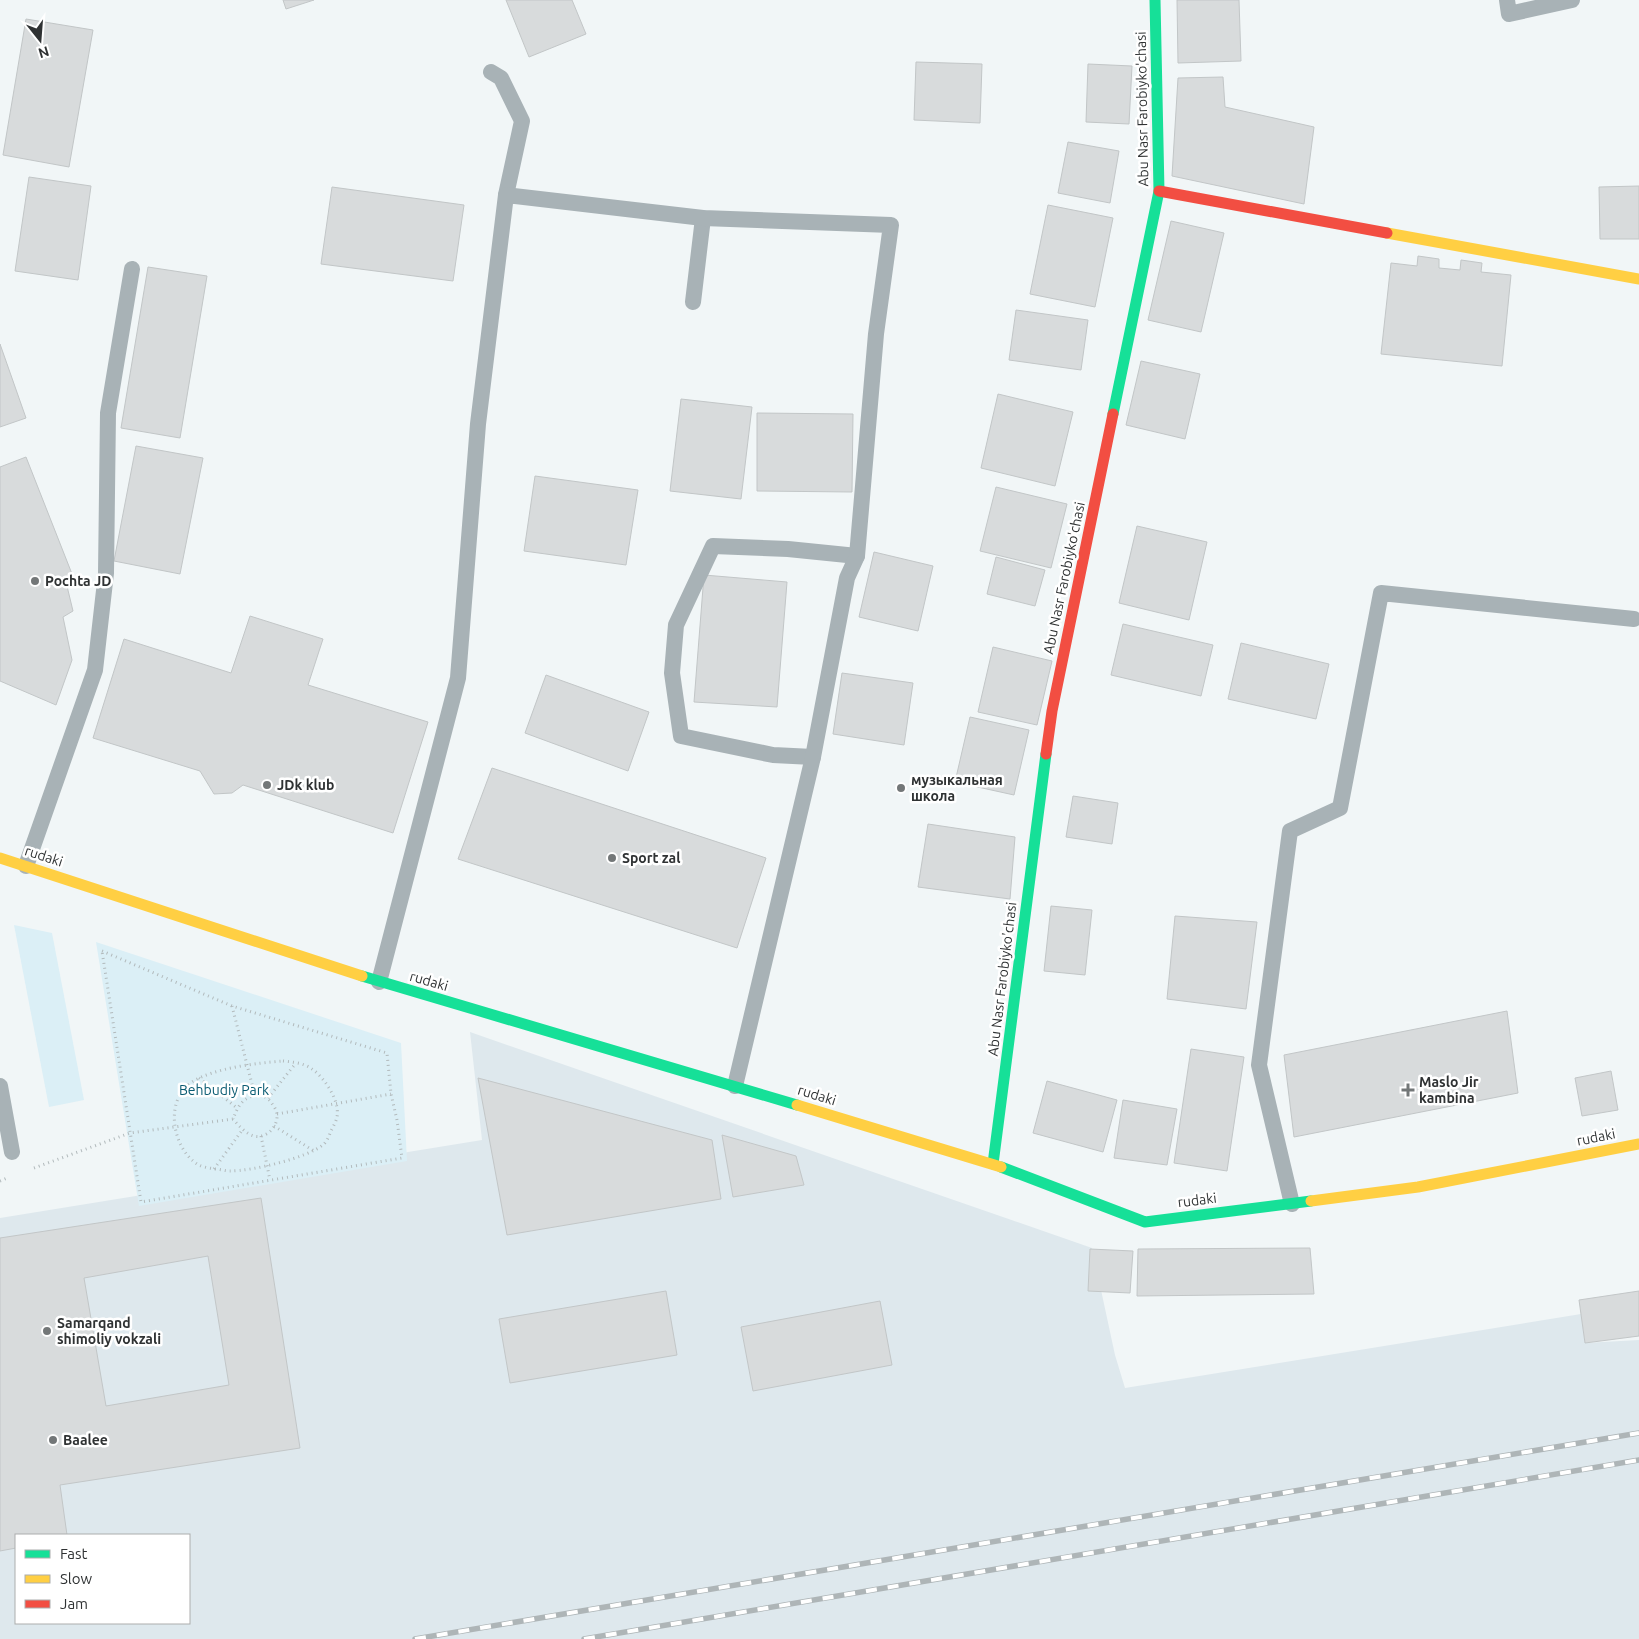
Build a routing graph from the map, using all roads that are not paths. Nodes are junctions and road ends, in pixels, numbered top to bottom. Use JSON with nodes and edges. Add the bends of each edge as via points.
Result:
{"nodes":[{"id":1,"x":1155,"y":0,"type":"edge"},
{"id":2,"x":1507,"y":0,"type":"edge"},
{"id":3,"x":1572,"y":0,"type":"edge"},
{"id":4,"x":491,"y":72,"type":"dead end"},
{"id":5,"x":1159,"y":191,"type":"junction"},
{"id":6,"x":506,"y":195,"type":"junction"},
{"id":7,"x":703,"y":218,"type":"junction"},
{"id":8,"x":132,"y":269,"type":"dead end"},
{"id":9,"x":1639,"y":279,"type":"edge"},
{"id":10,"x":693,"y":302,"type":"dead end"},
{"id":11,"x":857,"y":556,"type":"junction"},
{"id":12,"x":1634,"y":619,"type":"dead end"},
{"id":13,"x":813,"y":757,"type":"junction"},
{"id":14,"x":0,"y":858,"type":"edge"},
{"id":15,"x":26,"y":866,"type":"junction"},
{"id":16,"x":379,"y":982,"type":"junction"},
{"id":17,"x":0,"y":1086,"type":"edge"},
{"id":18,"x":735,"y":1086,"type":"junction"},
{"id":19,"x":1639,"y":1144,"type":"edge"},
{"id":20,"x":12,"y":1152,"type":"dead end"},
{"id":21,"x":994,"y":1164,"type":"junction"},
{"id":22,"x":1292,"y":1204,"type":"junction"}],
"edges":[{"from":1,"to":5,"type":"street","name":"Abu Nasr Farobiyko'chasi"},
{"from":2,"to":3,"type":"lane","via":[[1509,14]]},
{"from":4,"to":6,"type":"lane","via":[[502,78],[522,121]]},
{"from":5,"to":9,"type":"street"},
{"from":5,"to":21,"type":"street","name":"Abu Nasr Farobiyko'chasi","via":[[1052,711]]},
{"from":6,"to":7,"type":"lane"},
{"from":6,"to":16,"type":"lane","via":[[478,424],[458,678]]},
{"from":7,"to":10,"type":"lane"},
{"from":7,"to":11,"type":"lane","via":[[891,225],[876,334]]},
{"from":8,"to":15,"type":"lane","via":[[108,413],[106,573],[95,670]]},
{"from":11,"to":13,"type":"lane","via":[[847,578]]},
{"from":11,"to":13,"type":"lane","via":[[713,546],[676,625],[672,673],[681,736],[773,755]]},
{"from":12,"to":22,"type":"lane","via":[[1381,593],[1340,808],[1290,831],[1260,1065]]},
{"from":13,"to":18,"type":"lane"},
{"from":14,"to":15,"type":"street","name":"rudaki"},
{"from":15,"to":16,"type":"street","name":"rudaki"},
{"from":16,"to":18,"type":"street","name":"rudaki"},
{"from":17,"to":20,"type":"lane"},
{"from":18,"to":21,"type":"street","name":"rudaki"},
{"from":19,"to":22,"type":"street","name":"rudaki","via":[[1418,1187]]},
{"from":21,"to":22,"type":"street","name":"rudaki","via":[[1145,1222]]}]}
